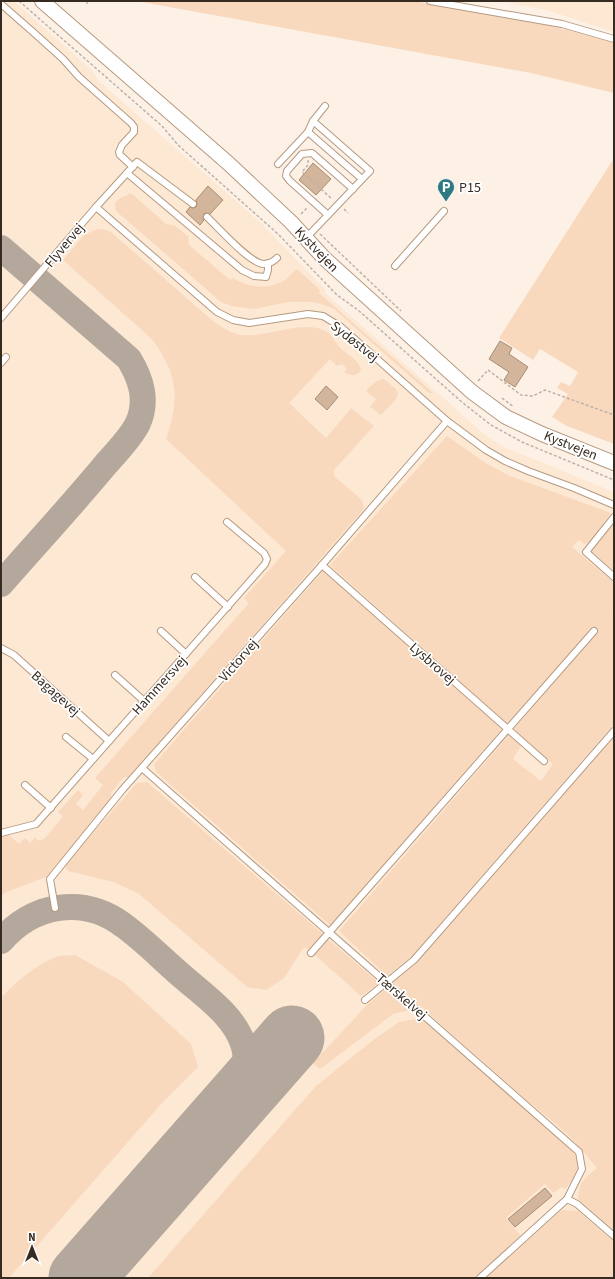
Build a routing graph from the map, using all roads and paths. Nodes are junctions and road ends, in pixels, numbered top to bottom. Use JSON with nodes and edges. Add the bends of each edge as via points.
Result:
{"nodes":[{"id":1,"x":42,"y":1,"type":"edge"},
{"id":2,"x":87,"y":1,"type":"edge"},
{"id":3,"x":430,"y":1,"type":"edge"},
{"id":4,"x":1,"y":4,"type":"edge"},
{"id":5,"x":87,"y":4,"type":"dead end"},
{"id":6,"x":614,"y":39,"type":"edge"},
{"id":7,"x":325,"y":106,"type":"dead end"},
{"id":8,"x":313,"y":121,"type":"junction"},
{"id":9,"x":308,"y":132,"type":"junction"},
{"id":10,"x":308,"y":152,"type":"junction"},
{"id":11,"x":278,"y":164,"type":"dead end"},
{"id":12,"x":133,"y":167,"type":"junction"},
{"id":13,"x":127,"y":173,"type":"junction"},
{"id":14,"x":362,"y":179,"type":"junction"},
{"id":15,"x":353,"y":189,"type":"junction"},
{"id":16,"x":313,"y":202,"type":"junction"},
{"id":17,"x":193,"y":204,"type":"dead end"},
{"id":18,"x":338,"y":205,"type":"junction"},
{"id":19,"x":96,"y":208,"type":"junction"},
{"id":20,"x":444,"y":211,"type":"dead end"},
{"id":21,"x":348,"y":213,"type":"dead end"},
{"id":22,"x":328,"y":215,"type":"junction"},
{"id":23,"x":207,"y":217,"type":"dead end"},
{"id":24,"x":291,"y":222,"type":"junction"},
{"id":25,"x":311,"y":233,"type":"junction"},
{"id":26,"x":278,"y":258,"type":"dead end"},
{"id":27,"x":268,"y":263,"type":"junction"},
{"id":28,"x":395,"y":266,"type":"dead end"},
{"id":29,"x":404,"y":314,"type":"dead end"},
{"id":30,"x":1,"y":318,"type":"edge"},
{"id":31,"x":6,"y":357,"type":"dead end"},
{"id":32,"x":1,"y":363,"type":"edge"},
{"id":33,"x":470,"y":390,"type":"junction"},
{"id":34,"x":497,"y":395,"type":"dead end"},
{"id":35,"x":516,"y":408,"type":"dead end"},
{"id":36,"x":614,"y":415,"type":"edge"},
{"id":37,"x":447,"y":421,"type":"junction"},
{"id":38,"x":614,"y":463,"type":"edge"},
{"id":39,"x":614,"y":505,"type":"edge"},
{"id":40,"x":614,"y":517,"type":"edge"},
{"id":41,"x":227,"y":522,"type":"dead end"},
{"id":42,"x":322,"y":565,"type":"junction"},
{"id":43,"x":195,"y":577,"type":"dead end"},
{"id":44,"x":614,"y":577,"type":"edge"},
{"id":45,"x":228,"y":607,"type":"junction"},
{"id":46,"x":161,"y":631,"type":"dead end"},
{"id":47,"x":594,"y":631,"type":"dead end"},
{"id":48,"x":1,"y":648,"type":"edge"},
{"id":49,"x":186,"y":654,"type":"junction"},
{"id":50,"x":115,"y":675,"type":"dead end"},
{"id":51,"x":144,"y":701,"type":"junction"},
{"id":52,"x":508,"y":729,"type":"junction"},
{"id":53,"x":614,"y":731,"type":"edge"},
{"id":54,"x":66,"y":737,"type":"dead end"},
{"id":55,"x":109,"y":741,"type":"junction"},
{"id":56,"x":93,"y":759,"type":"junction"},
{"id":57,"x":544,"y":761,"type":"dead end"},
{"id":58,"x":142,"y":768,"type":"junction"},
{"id":59,"x":25,"y":785,"type":"dead end"},
{"id":60,"x":51,"y":808,"type":"junction"},
{"id":61,"x":1,"y":833,"type":"edge"},
{"id":62,"x":55,"y":908,"type":"dead end"},
{"id":63,"x":330,"y":933,"type":"junction"},
{"id":64,"x":312,"y":953,"type":"dead end"},
{"id":65,"x":386,"y":982,"type":"junction"},
{"id":66,"x":365,"y":1000,"type":"dead end"},
{"id":67,"x":567,"y":1199,"type":"junction"},
{"id":68,"x":614,"y":1236,"type":"edge"},
{"id":69,"x":480,"y":1278,"type":"edge"}],
"edges":[{"from":1,"to":24,"type":"street","name":"Kystvejen"},
{"from":2,"to":5,"type":"path"},
{"from":3,"to":6,"type":"lane","via":[[562,24]]},
{"from":4,"to":12,"type":"lane","via":[[131,123],[134,132],[119,152]]},
{"from":7,"to":8,"type":"lane"},
{"from":8,"to":9,"type":"lane"},
{"from":8,"to":14,"type":"lane","via":[[370,171]]},
{"from":9,"to":11,"type":"lane"},
{"from":9,"to":14,"type":"lane"},
{"from":10,"to":15,"type":"lane"},
{"from":10,"to":16,"type":"lane","via":[[302,154],[287,171],[286,176]]},
{"from":10,"to":18,"type":"path","via":[[308,165],[302,172]]},
{"from":12,"to":13,"type":"lane","name":"Flyvervej"},
{"from":12,"to":17,"type":"lane","via":[[137,162]]},
{"from":13,"to":19,"type":"lane","name":"Flyvervej"},
{"from":13,"to":27,"type":"lane","via":[[242,270],[254,276],[266,277]]},
{"from":14,"to":15,"type":"lane"},
{"from":15,"to":18,"type":"lane"},
{"from":16,"to":22,"type":"lane"},
{"from":16,"to":24,"type":"path"},
{"from":18,"to":21,"type":"path"},
{"from":18,"to":22,"type":"lane"},
{"from":19,"to":30,"type":"lane","name":"Flyvervej"},
{"from":19,"to":37,"type":"lane","name":"Sydøstvej","via":[[217,312],[233,320],[249,323],[308,314],[323,316],[341,327]]},
{"from":20,"to":28,"type":"lane"},
{"from":22,"to":25,"type":"lane"},
{"from":23,"to":27,"type":"lane","via":[[250,258],[262,264]]},
{"from":24,"to":25,"type":"street","name":"Kystvejen"},
{"from":25,"to":29,"type":"path"},
{"from":25,"to":33,"type":"street","name":"Kystvejen","via":[[324,258]]},
{"from":26,"to":27,"type":"lane"},
{"from":31,"to":32,"type":"lane"},
{"from":33,"to":36,"type":"path","via":[[488,370],[521,395],[533,396],[545,390]]},
{"from":33,"to":38,"type":"street","name":"Kystvejen","via":[[506,417]]},
{"from":34,"to":35,"type":"path"},
{"from":37,"to":39,"type":"lane","name":"Sydøstvej","via":[[505,461]]},
{"from":37,"to":42,"type":"lane","name":"Victorvej"},
{"from":40,"to":44,"type":"lane","via":[[586,552]]},
{"from":41,"to":45,"type":"lane","name":"Hammersvej","via":[[267,559]]},
{"from":42,"to":52,"type":"lane","name":"Lysbrovej"},
{"from":42,"to":58,"type":"lane","name":"Victorvej"},
{"from":43,"to":45,"type":"lane"},
{"from":45,"to":49,"type":"lane","name":"Hammersvej"},
{"from":46,"to":49,"type":"lane"},
{"from":47,"to":52,"type":"lane"},
{"from":48,"to":55,"type":"lane","name":"Bagagevej","via":[[14,655]]},
{"from":49,"to":51,"type":"lane","name":"Hammersvej"},
{"from":50,"to":51,"type":"lane"},
{"from":51,"to":55,"type":"lane","name":"Hammersvej"},
{"from":52,"to":57,"type":"lane","name":"Lysbrovej"},
{"from":52,"to":63,"type":"lane"},
{"from":53,"to":65,"type":"lane","via":[[414,960]]},
{"from":54,"to":56,"type":"lane"},
{"from":55,"to":56,"type":"lane","name":"Hammersvej"},
{"from":56,"to":60,"type":"lane","name":"Hammersvej"},
{"from":58,"to":62,"type":"lane","name":"Victorvej","via":[[50,879]]},
{"from":58,"to":63,"type":"lane","name":"Tærskelvej"},
{"from":59,"to":60,"type":"lane"},
{"from":60,"to":61,"type":"lane","name":"Hammersvej","via":[[36,824]]},
{"from":63,"to":64,"type":"lane"},
{"from":63,"to":65,"type":"lane","name":"Tærskelvej"},
{"from":65,"to":66,"type":"lane"},
{"from":65,"to":67,"type":"lane","name":"Tærskelvej","via":[[579,1152],[582,1169]]},
{"from":67,"to":68,"type":"lane","via":[[577,1204]]},
{"from":67,"to":69,"type":"lane"}]}
